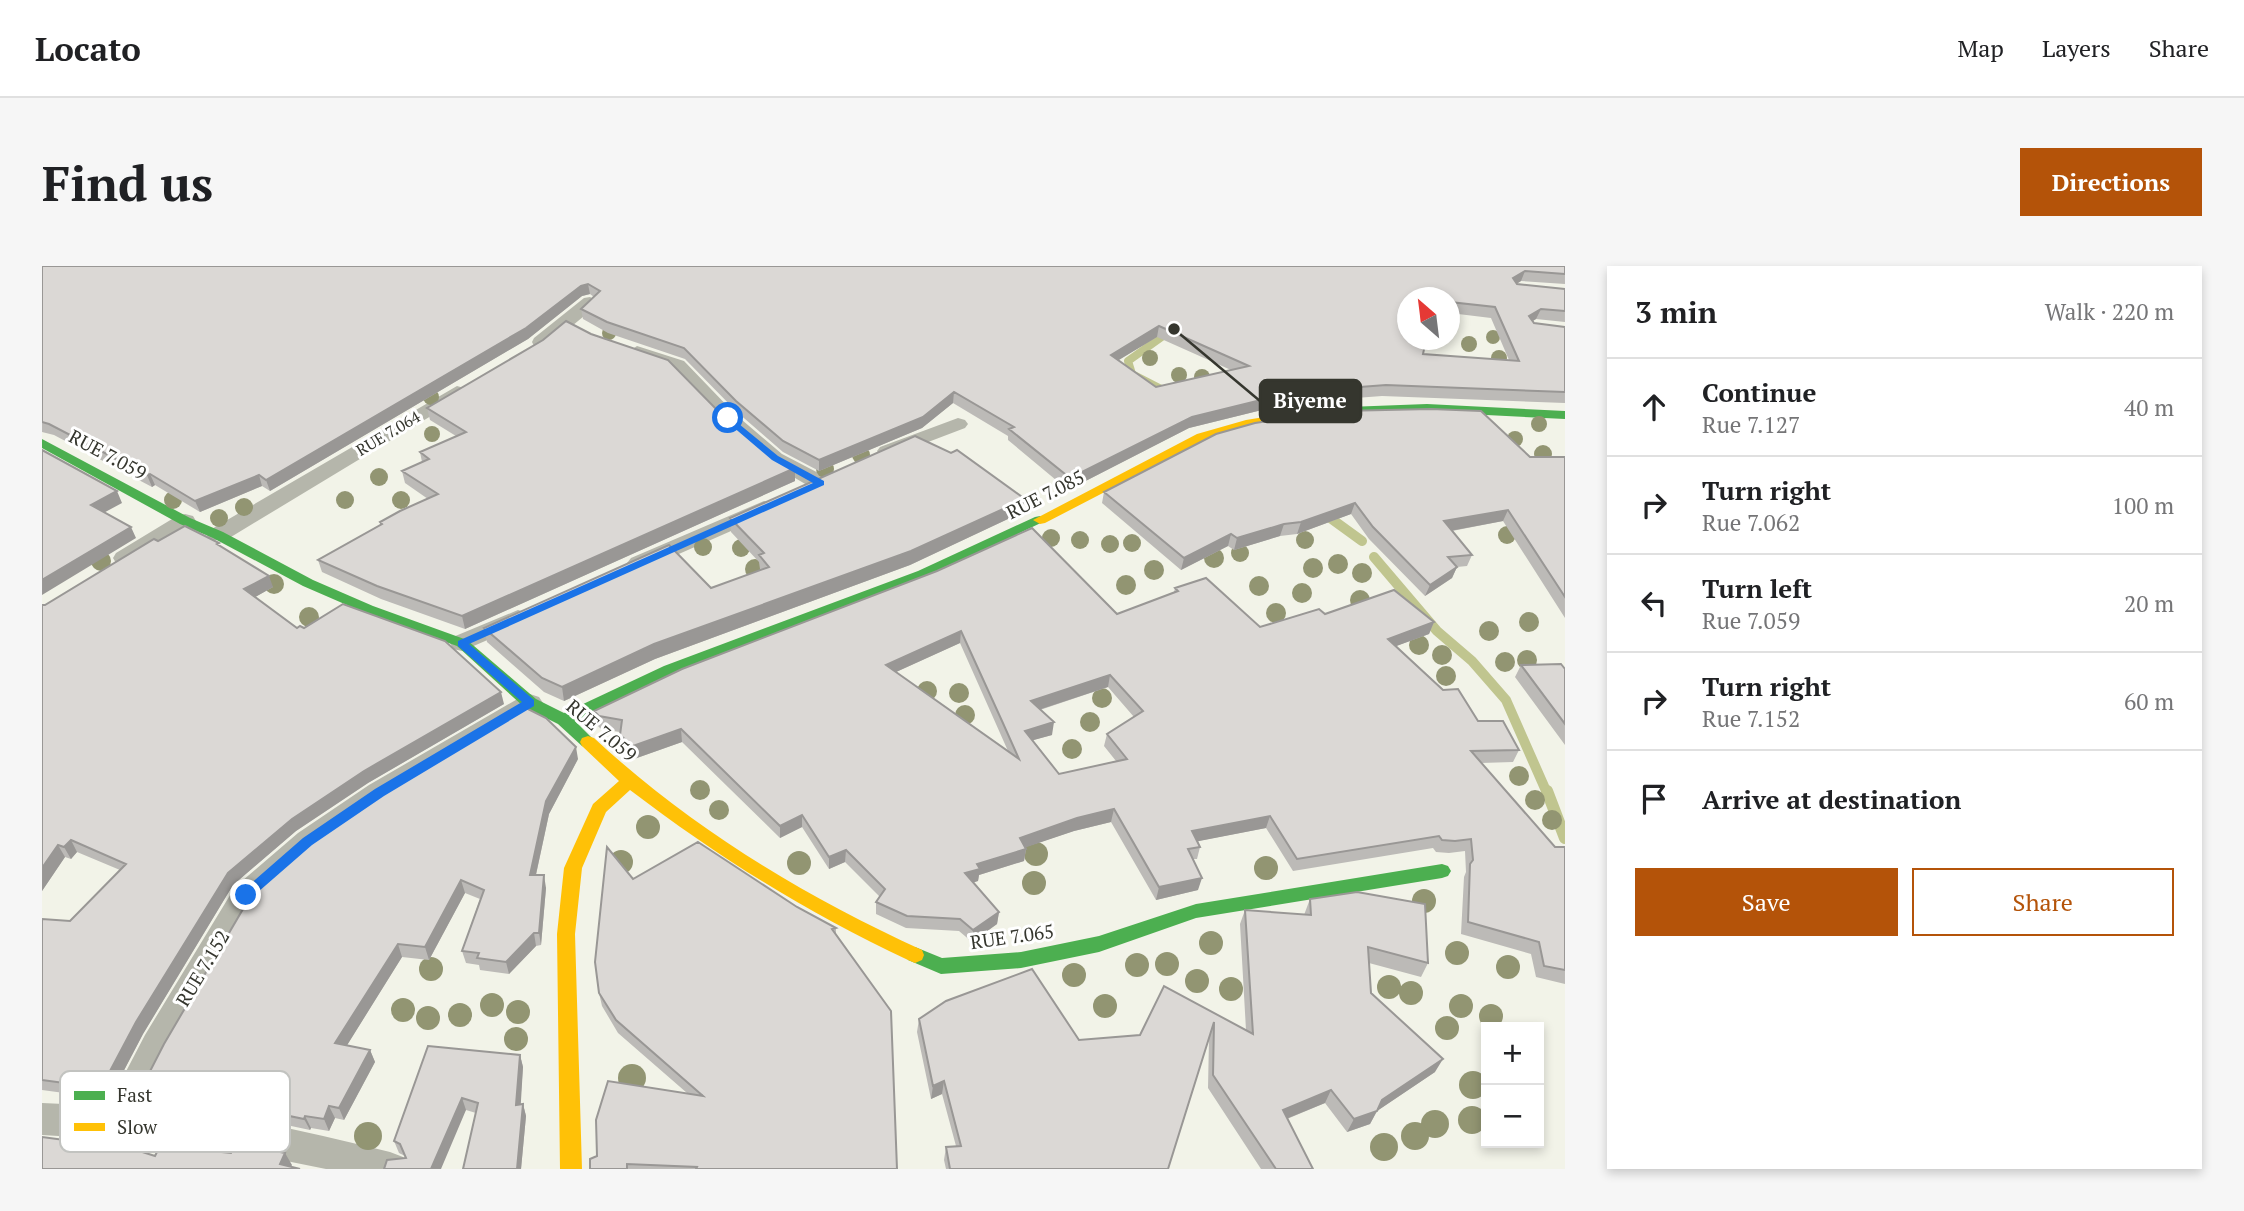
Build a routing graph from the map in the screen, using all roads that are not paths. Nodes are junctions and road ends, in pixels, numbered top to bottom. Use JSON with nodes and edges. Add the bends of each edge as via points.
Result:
{"nodes":[{"id":1,"x":590,"y":302,"type":"edge"},
{"id":2,"x":566,"y":322,"type":"junction"},
{"id":3,"x":589,"y":333,"type":"edge"},
{"id":4,"x":613,"y":343,"type":"edge"},
{"id":5,"x":524,"y":352,"type":"edge"},
{"id":6,"x":476,"y":381,"type":"edge"},
{"id":7,"x":1565,"y":415,"type":"edge"},
{"id":8,"x":958,"y":424,"type":"dead end"},
{"id":9,"x":42,"y":443,"type":"edge"},
{"id":10,"x":867,"y":460,"type":"edge"},
{"id":11,"x":186,"y":521,"type":"junction"},
{"id":12,"x":218,"y":535,"type":"junction"},
{"id":13,"x":624,"y":570,"type":"edge"},
{"id":14,"x":102,"y":572,"type":"edge"},
{"id":15,"x":538,"y":609,"type":"edge"},
{"id":16,"x":462,"y":643,"type":"junction"},
{"id":17,"x":530,"y":703,"type":"junction"},
{"id":18,"x":564,"y":720,"type":"junction"},
{"id":19,"x":630,"y":781,"type":"junction"},
{"id":20,"x":1442,"y":871,"type":"dead end"},
{"id":21,"x":144,"y":1071,"type":"edge"},
{"id":22,"x":42,"y":1119,"type":"edge"},
{"id":23,"x":60,"y":1120,"type":"edge"},
{"id":24,"x":290,"y":1145,"type":"edge"},
{"id":25,"x":390,"y":1169,"type":"edge"},
{"id":26,"x":571,"y":1169,"type":"edge"}],
"edges":[{"from":1,"to":2,"type":"street"},
{"from":2,"to":3,"type":"street"},
{"from":2,"to":5,"type":"street"},
{"from":4,"to":13,"type":"street","via":[[677,365],[775,458],[829,478]]},
{"from":6,"to":12,"type":"street","name":"RUE 7.064"},
{"from":7,"to":18,"type":"street","name":"RUE 7.085","via":[[1367,406],[1296,413],[1226,428],[923,574],[669,670]]},
{"from":8,"to":10,"type":"street"},
{"from":9,"to":11,"type":"street","name":"RUE 7.059"},
{"from":11,"to":12,"type":"street","name":"RUE 7.059"},
{"from":11,"to":14,"type":"street"},
{"from":12,"to":16,"type":"street","name":"RUE 7.059","via":[[308,583]]},
{"from":15,"to":16,"type":"street"},
{"from":16,"to":17,"type":"street","name":"RUE 7.059"},
{"from":17,"to":18,"type":"street","name":"RUE 7.059"},
{"from":17,"to":21,"type":"street","name":"RUE 7.152","via":[[379,792],[308,841],[246,895]]},
{"from":18,"to":19,"type":"street","name":"RUE 7.059"},
{"from":19,"to":20,"type":"street","name":"RUE 7.065","via":[[814,906],[941,966],[1021,960],[1099,944],[1196,911]]},
{"from":19,"to":26,"type":"street","name":"RUE 7.059","via":[[599,808],[573,868],[566,934]]},
{"from":22,"to":23,"type":"street"},
{"from":24,"to":25,"type":"street"}]}
